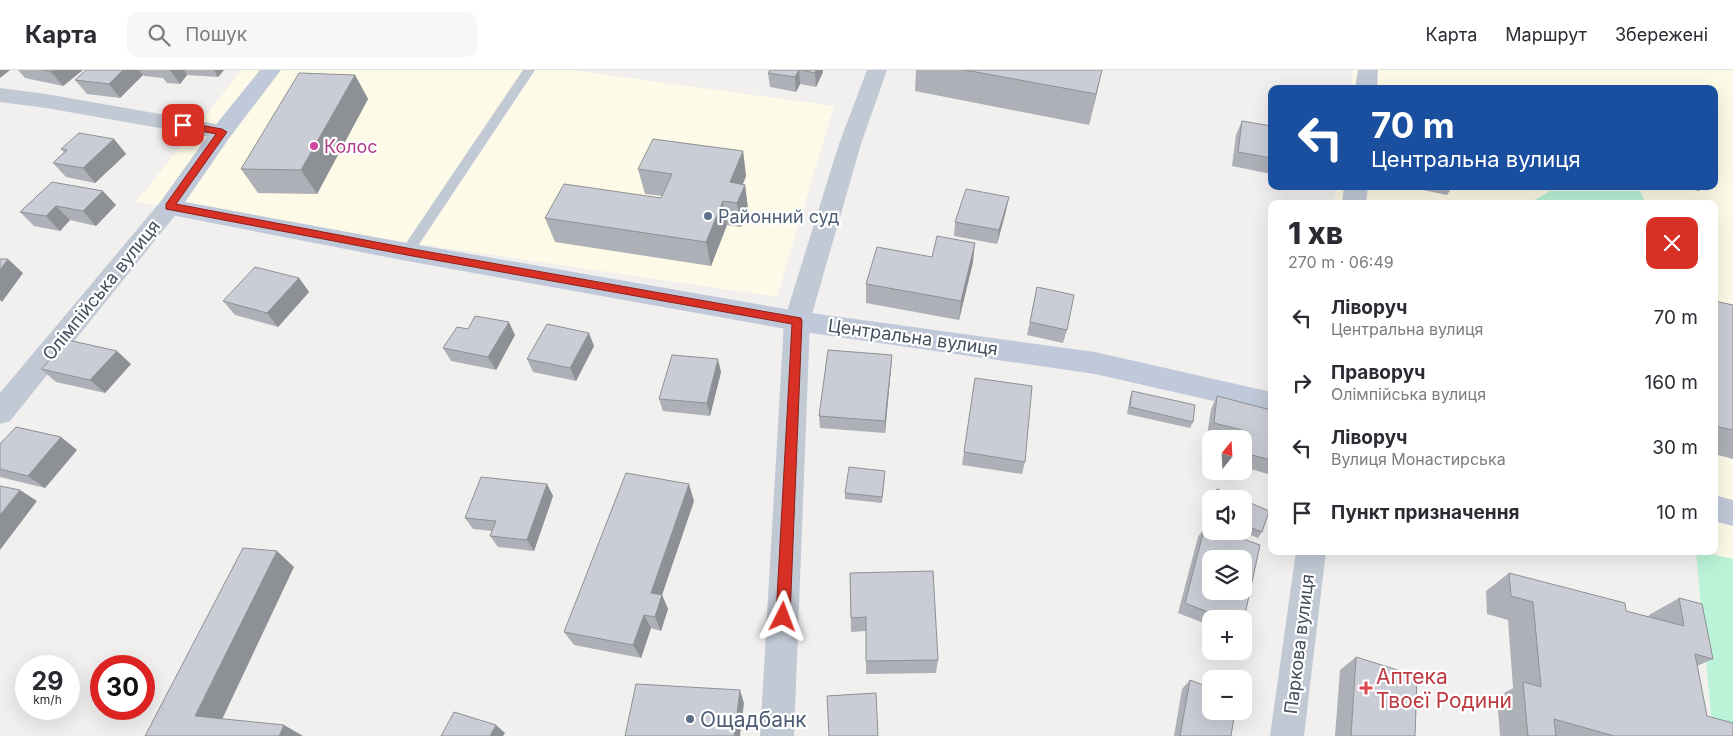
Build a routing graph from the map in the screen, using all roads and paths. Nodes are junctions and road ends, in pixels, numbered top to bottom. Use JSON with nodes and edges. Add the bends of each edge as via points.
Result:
{"nodes":[{"id":1,"x":271,"y":70,"type":"edge"},
{"id":2,"x":529,"y":70,"type":"edge"},
{"id":3,"x":877,"y":70,"type":"edge"},
{"id":4,"x":1368,"y":70,"type":"edge"},
{"id":5,"x":1366,"y":85,"type":"edge"},
{"id":6,"x":0,"y":95,"type":"edge"},
{"id":7,"x":222,"y":132,"type":"junction"},
{"id":8,"x":169,"y":206,"type":"junction"},
{"id":9,"x":407,"y":252,"type":"junction"},
{"id":10,"x":797,"y":321,"type":"junction"},
{"id":11,"x":1268,"y":402,"type":"edge"},
{"id":12,"x":0,"y":413,"type":"edge"},
{"id":13,"x":1718,"y":509,"type":"edge"},
{"id":14,"x":1733,"y":513,"type":"edge"},
{"id":15,"x":1310,"y":555,"type":"edge"},
{"id":16,"x":777,"y":736,"type":"edge"},
{"id":17,"x":1287,"y":736,"type":"edge"}],
"edges":[{"from":1,"to":7,"type":"street","name":"Олімпійська вулиця"},
{"from":2,"to":9,"type":"lane"},
{"from":3,"to":10,"type":"street","via":[[850,144]]},
{"from":4,"to":5,"type":"street"},
{"from":6,"to":7,"type":"street"},
{"from":7,"to":8,"type":"street","name":"Олімпійська вулиця"},
{"from":8,"to":9,"type":"street","name":"Центральна вулиця"},
{"from":8,"to":12,"type":"street","name":"Олімпійська вулиця"},
{"from":9,"to":10,"type":"street","name":"Центральна вулиця"},
{"from":10,"to":11,"type":"street","name":"Центральна вулиця","via":[[1095,363]]},
{"from":10,"to":16,"type":"street"},
{"from":13,"to":14,"type":"street"},
{"from":15,"to":17,"type":"street","name":"Паркова вулиця"}]}
